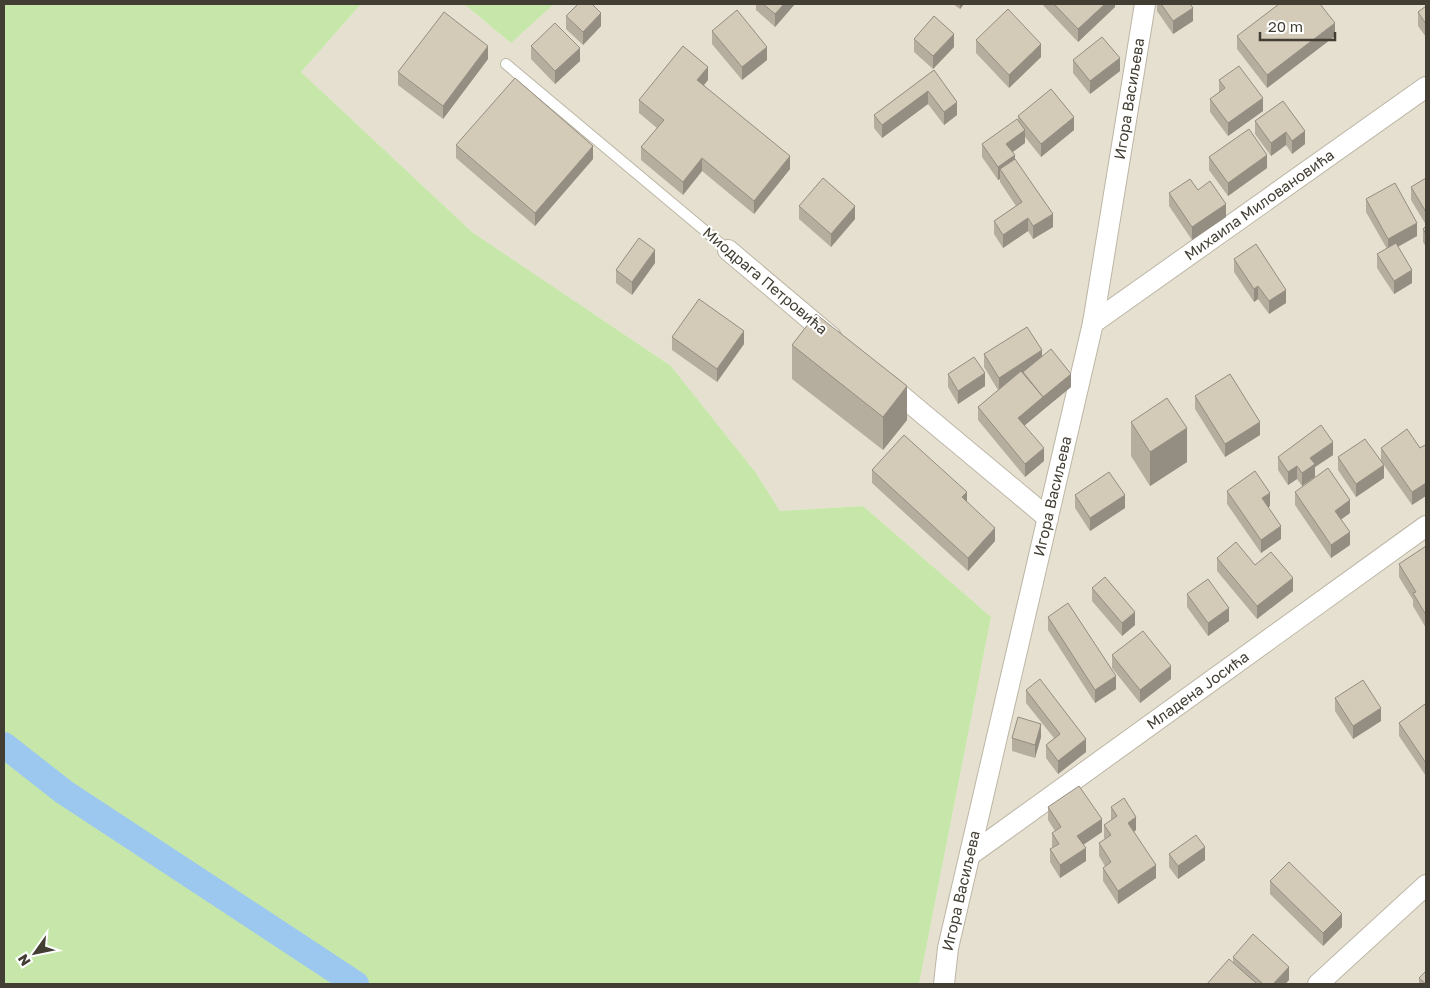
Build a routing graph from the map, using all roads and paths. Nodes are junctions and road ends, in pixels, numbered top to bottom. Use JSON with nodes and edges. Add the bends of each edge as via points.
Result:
{"nodes":[{"id":1,"x":1145,"y":4,"type":"edge"},
{"id":2,"x":506,"y":64,"type":"dead end"},
{"id":3,"x":1426,"y":87,"type":"edge"},
{"id":4,"x":728,"y":250,"type":"joint"},
{"id":5,"x":1093,"y":322,"type":"junction"},
{"id":6,"x":842,"y":346,"type":"edge"},
{"id":7,"x":872,"y":371,"type":"edge"},
{"id":8,"x":1048,"y":518,"type":"junction"},
{"id":9,"x":1426,"y":526,"type":"edge"},
{"id":10,"x":970,"y":855,"type":"junction"},
{"id":11,"x":1426,"y":885,"type":"edge"},
{"id":12,"x":944,"y":984,"type":"edge"},
{"id":13,"x":1318,"y":984,"type":"edge"}],
"edges":[{"from":1,"to":5,"type":"street","name":"Игора Васиљева"},
{"from":2,"to":4,"type":"lane","name":"Миодрага Петровића"},
{"from":3,"to":5,"type":"street","name":"Михаила Миловановића"},
{"from":4,"to":6,"type":"street","name":"Миодрага Петровића"},
{"from":5,"to":8,"type":"street","name":"Игора Васиљева"},
{"from":7,"to":8,"type":"street"},
{"from":8,"to":10,"type":"street","name":"Игора Васиљева"},
{"from":9,"to":10,"type":"street","name":"Младена Јосића"},
{"from":10,"to":12,"type":"street","name":"Игора Васиљева","via":[[948,948]]},
{"from":11,"to":13,"type":"street"}]}
